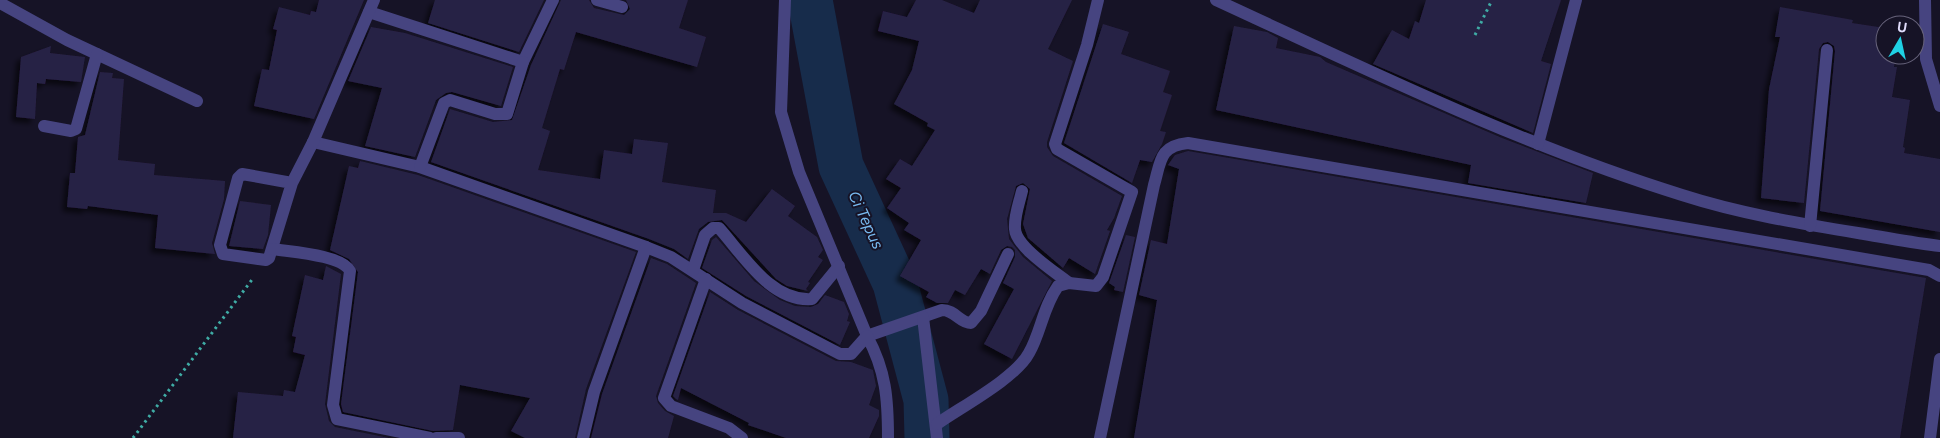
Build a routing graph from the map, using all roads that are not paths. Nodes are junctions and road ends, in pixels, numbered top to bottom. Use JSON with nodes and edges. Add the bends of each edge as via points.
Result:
{"nodes":[{"id":1,"x":553,"y":0,"type":"edge"},
{"id":2,"x":598,"y":0,"type":"edge"},
{"id":3,"x":785,"y":0,"type":"edge"},
{"id":4,"x":1098,"y":0,"type":"edge"},
{"id":5,"x":1216,"y":0,"type":"edge"},
{"id":6,"x":1576,"y":0,"type":"edge"},
{"id":7,"x":1925,"y":0,"type":"edge"},
{"id":8,"x":0,"y":3,"type":"edge"},
{"id":9,"x":372,"y":6,"type":"edge"},
{"id":10,"x":622,"y":6,"type":"dead end"},
{"id":11,"x":1827,"y":50,"type":"dead end"},
{"id":12,"x":97,"y":54,"type":"junction"},
{"id":13,"x":523,"y":62,"type":"junction"},
{"id":14,"x":197,"y":102,"type":"dead end"},
{"id":15,"x":1940,"y":106,"type":"edge"},
{"id":16,"x":44,"y":126,"type":"dead end"},
{"id":17,"x":313,"y":142,"type":"junction"},
{"id":18,"x":1538,"y":144,"type":"junction"},
{"id":19,"x":420,"y":167,"type":"junction"},
{"id":20,"x":286,"y":182,"type":"junction"},
{"id":21,"x":1022,"y":191,"type":"dead end"},
{"id":22,"x":1810,"y":226,"type":"junction"},
{"id":23,"x":1940,"y":246,"type":"edge"},
{"id":24,"x":646,"y":247,"type":"junction"},
{"id":25,"x":1008,"y":254,"type":"dead end"},
{"id":26,"x":266,"y":256,"type":"junction"},
{"id":27,"x":839,"y":266,"type":"junction"},
{"id":28,"x":693,"y":270,"type":"junction"},
{"id":29,"x":1940,"y":276,"type":"edge"},
{"id":30,"x":706,"y":279,"type":"junction"},
{"id":31,"x":1069,"y":283,"type":"junction"},
{"id":32,"x":919,"y":318,"type":"junction"},
{"id":33,"x":871,"y":334,"type":"junction"},
{"id":34,"x":1940,"y":359,"type":"edge"},
{"id":35,"x":937,"y":424,"type":"junction"},
{"id":36,"x":430,"y":438,"type":"edge"},
{"id":37,"x":436,"y":438,"type":"edge"},
{"id":38,"x":459,"y":438,"type":"edge"},
{"id":39,"x":583,"y":438,"type":"edge"},
{"id":40,"x":742,"y":438,"type":"edge"},
{"id":41,"x":888,"y":438,"type":"edge"},
{"id":42,"x":937,"y":438,"type":"edge"},
{"id":43,"x":1100,"y":438,"type":"edge"},
{"id":44,"x":1930,"y":438,"type":"edge"}],
"edges":[{"from":1,"to":13,"type":"street"},
{"from":2,"to":10,"type":"street"},
{"from":3,"to":27,"type":"street","via":[[781,112],[799,172]]},
{"from":4,"to":31,"type":"street","via":[[1087,46],[1055,144],[1130,191],[1132,196],[1101,282],[1092,286]]},
{"from":5,"to":18,"type":"street"},
{"from":6,"to":18,"type":"street"},
{"from":7,"to":15,"type":"street","via":[[1926,59]]},
{"from":8,"to":12,"type":"street"},
{"from":9,"to":13,"type":"street"},
{"from":9,"to":17,"type":"street"},
{"from":11,"to":22,"type":"street"},
{"from":12,"to":14,"type":"street"},
{"from":12,"to":16,"type":"street","via":[[76,129]]},
{"from":13,"to":19,"type":"street","via":[[507,114],[495,114],[450,100],[444,103]]},
{"from":17,"to":19,"type":"street"},
{"from":17,"to":20,"type":"street"},
{"from":18,"to":22,"type":"street","via":[[1684,196]]},
{"from":19,"to":24,"type":"street"},
{"from":20,"to":26,"type":"street"},
{"from":20,"to":26,"type":"street","via":[[242,174],[235,182],[220,247],[223,254]]},
{"from":21,"to":31,"type":"street","via":[[1015,231],[1023,246]]},
{"from":22,"to":23,"type":"street"},
{"from":24,"to":28,"type":"street"},
{"from":24,"to":39,"type":"street","via":[[594,392]]},
{"from":25,"to":32,"type":"street","via":[[981,311],[971,323],[964,322],[948,310]]},
{"from":26,"to":36,"type":"street","via":[[337,260],[347,265],[350,271],[333,405],[337,419]]},
{"from":27,"to":28,"type":"street","via":[[812,299],[793,298],[773,288],[719,228],[713,228],[705,235]]},
{"from":27,"to":33,"type":"street"},
{"from":28,"to":30,"type":"street"},
{"from":29,"to":43,"type":"street","via":[[1929,270],[1175,144],[1162,155],[1154,185]]},
{"from":30,"to":33,"type":"street","via":[[742,303],[840,354],[851,354]]},
{"from":30,"to":40,"type":"street","via":[[664,398],[671,406],[729,428]]},
{"from":31,"to":35,"type":"street","via":[[1058,286],[1052,294],[1029,354],[1016,370]]},
{"from":32,"to":33,"type":"street"},
{"from":32,"to":35,"type":"street"},
{"from":33,"to":41,"type":"street","via":[[883,372]]},
{"from":34,"to":44,"type":"street"},
{"from":35,"to":42,"type":"street"},
{"from":37,"to":38,"type":"street"}]}
